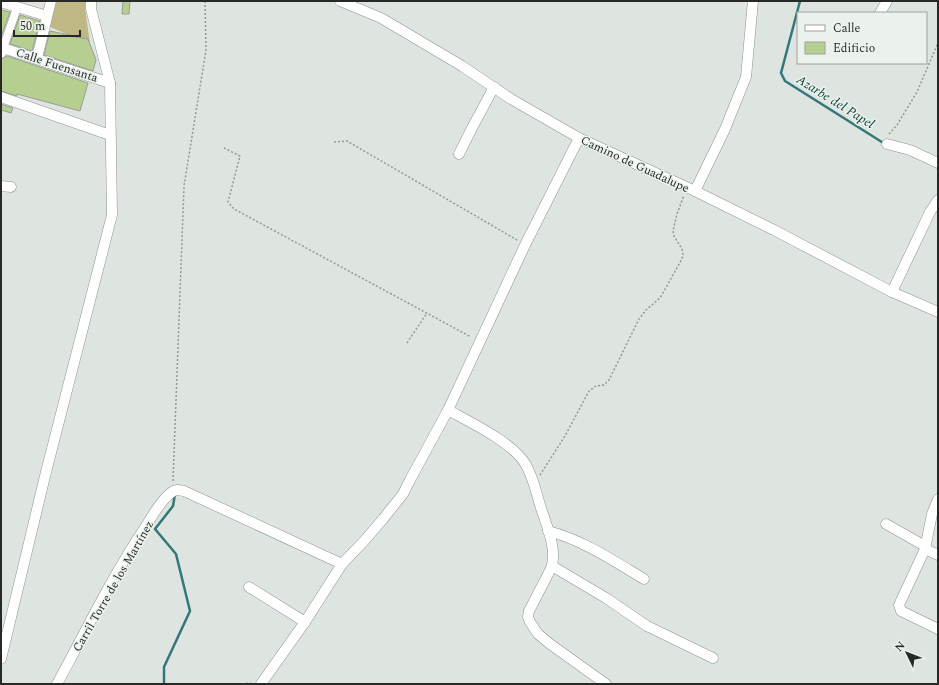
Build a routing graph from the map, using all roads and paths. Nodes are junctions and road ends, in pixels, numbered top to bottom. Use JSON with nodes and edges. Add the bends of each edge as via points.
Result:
{"nodes":[{"id":1,"x":51,"y":1,"type":"edge"},
{"id":2,"x":91,"y":1,"type":"edge"},
{"id":3,"x":205,"y":1,"type":"edge"},
{"id":4,"x":340,"y":1,"type":"edge"},
{"id":5,"x":754,"y":1,"type":"edge"},
{"id":6,"x":887,"y":1,"type":"edge"},
{"id":7,"x":1,"y":2,"type":"edge"},
{"id":8,"x":17,"y":8,"type":"junction"},
{"id":9,"x":881,"y":12,"type":"edge"},
{"id":10,"x":48,"y":16,"type":"junction"},
{"id":11,"x":938,"y":43,"type":"edge"},
{"id":12,"x":2,"y":51,"type":"edge"},
{"id":13,"x":36,"y":58,"type":"junction"},
{"id":14,"x":110,"y":83,"type":"junction"},
{"id":15,"x":494,"y":87,"type":"junction"},
{"id":16,"x":1,"y":96,"type":"edge"},
{"id":17,"x":110,"y":135,"type":"junction"},
{"id":18,"x":579,"y":138,"type":"junction"},
{"id":19,"x":334,"y":142,"type":"dead end"},
{"id":20,"x":886,"y":144,"type":"joint"},
{"id":21,"x":224,"y":148,"type":"dead end"},
{"id":22,"x":459,"y":154,"type":"dead end"},
{"id":23,"x":938,"y":163,"type":"edge"},
{"id":24,"x":691,"y":190,"type":"junction"},
{"id":25,"x":938,"y":200,"type":"edge"},
{"id":26,"x":526,"y":245,"type":"junction"},
{"id":27,"x":892,"y":292,"type":"junction"},
{"id":28,"x":938,"y":312,"type":"edge"},
{"id":29,"x":427,"y":313,"type":"junction"},
{"id":30,"x":480,"y":342,"type":"junction"},
{"id":31,"x":407,"y":343,"type":"dead end"},
{"id":32,"x":448,"y":410,"type":"junction"},
{"id":33,"x":534,"y":484,"type":"junction"},
{"id":34,"x":173,"y":491,"type":"junction"},
{"id":35,"x":938,"y":499,"type":"edge"},
{"id":36,"x":886,"y":524,"type":"dead end"},
{"id":37,"x":548,"y":531,"type":"junction"},
{"id":38,"x":925,"y":548,"type":"junction"},
{"id":39,"x":938,"y":555,"type":"edge"},
{"id":40,"x":342,"y":564,"type":"junction"},
{"id":41,"x":552,"y":566,"type":"junction"},
{"id":42,"x":644,"y":579,"type":"dead end"},
{"id":43,"x":249,"y":587,"type":"dead end"},
{"id":44,"x":305,"y":622,"type":"junction"},
{"id":45,"x":938,"y":629,"type":"edge"},
{"id":46,"x":713,"y":658,"type":"dead end"},
{"id":47,"x":1,"y":659,"type":"edge"},
{"id":48,"x":57,"y":684,"type":"edge"},
{"id":49,"x":242,"y":684,"type":"edge"},
{"id":50,"x":252,"y":684,"type":"edge"},
{"id":51,"x":261,"y":684,"type":"edge"},
{"id":52,"x":606,"y":684,"type":"edge"}],
"edges":[{"from":1,"to":10,"type":"street"},
{"from":2,"to":14,"type":"street"},
{"from":3,"to":34,"type":"path","via":[[206,50],[184,186]]},
{"from":4,"to":15,"type":"street","name":"Camino de Guadalupe","via":[[381,18]]},
{"from":5,"to":24,"type":"street","via":[[746,77],[728,122]]},
{"from":6,"to":9,"type":"street"},
{"from":7,"to":8,"type":"street"},
{"from":8,"to":10,"type":"street"},
{"from":8,"to":12,"type":"street"},
{"from":10,"to":13,"type":"street"},
{"from":11,"to":20,"type":"path","via":[[917,92],[888,135]]},
{"from":12,"to":13,"type":"street","name":"Calle Fuensanta"},
{"from":13,"to":14,"type":"street","name":"Calle Fuensanta"},
{"from":14,"to":17,"type":"street"},
{"from":15,"to":18,"type":"street","name":"Camino de Guadalupe"},
{"from":15,"to":22,"type":"street"},
{"from":16,"to":17,"type":"street"},
{"from":17,"to":47,"type":"street","via":[[112,215]]},
{"from":18,"to":24,"type":"street","name":"Camino de Guadalupe"},
{"from":18,"to":26,"type":"street"},
{"from":19,"to":26,"type":"path","via":[[347,141]]},
{"from":20,"to":23,"type":"street","via":[[910,150]]},
{"from":21,"to":29,"type":"path","via":[[240,156],[228,202],[234,209]]},
{"from":24,"to":27,"type":"street","name":"Camino de Guadalupe"},
{"from":24,"to":33,"type":"path","via":[[674,225],[674,236],[683,254],[675,273],[660,298],[639,319],[609,380],[589,391]]},
{"from":25,"to":27,"type":"street"},
{"from":26,"to":30,"type":"street"},
{"from":27,"to":28,"type":"street","name":"Camino de Guadalupe"},
{"from":29,"to":30,"type":"path"},
{"from":29,"to":31,"type":"path"},
{"from":30,"to":32,"type":"street"},
{"from":32,"to":33,"type":"street","via":[[488,432],[520,456]]},
{"from":32,"to":40,"type":"street","via":[[402,494]]},
{"from":33,"to":37,"type":"street"},
{"from":34,"to":40,"type":"street","via":[[184,491]]},
{"from":34,"to":48,"type":"street","name":"Carril Torre de los Martínez","via":[[152,516],[130,550]]},
{"from":35,"to":38,"type":"street"},
{"from":36,"to":38,"type":"street"},
{"from":37,"to":41,"type":"street","via":[[553,550]]},
{"from":37,"to":42,"type":"street","via":[[582,543]]},
{"from":38,"to":39,"type":"street"},
{"from":38,"to":45,"type":"street","via":[[899,607],[901,611]]},
{"from":40,"to":44,"type":"street"},
{"from":41,"to":46,"type":"street","via":[[647,626]]},
{"from":41,"to":52,"type":"street","via":[[529,611],[530,622],[538,634],[550,644]]},
{"from":43,"to":44,"type":"street"},
{"from":44,"to":51,"type":"street"},
{"from":49,"to":50,"type":"path"}]}
